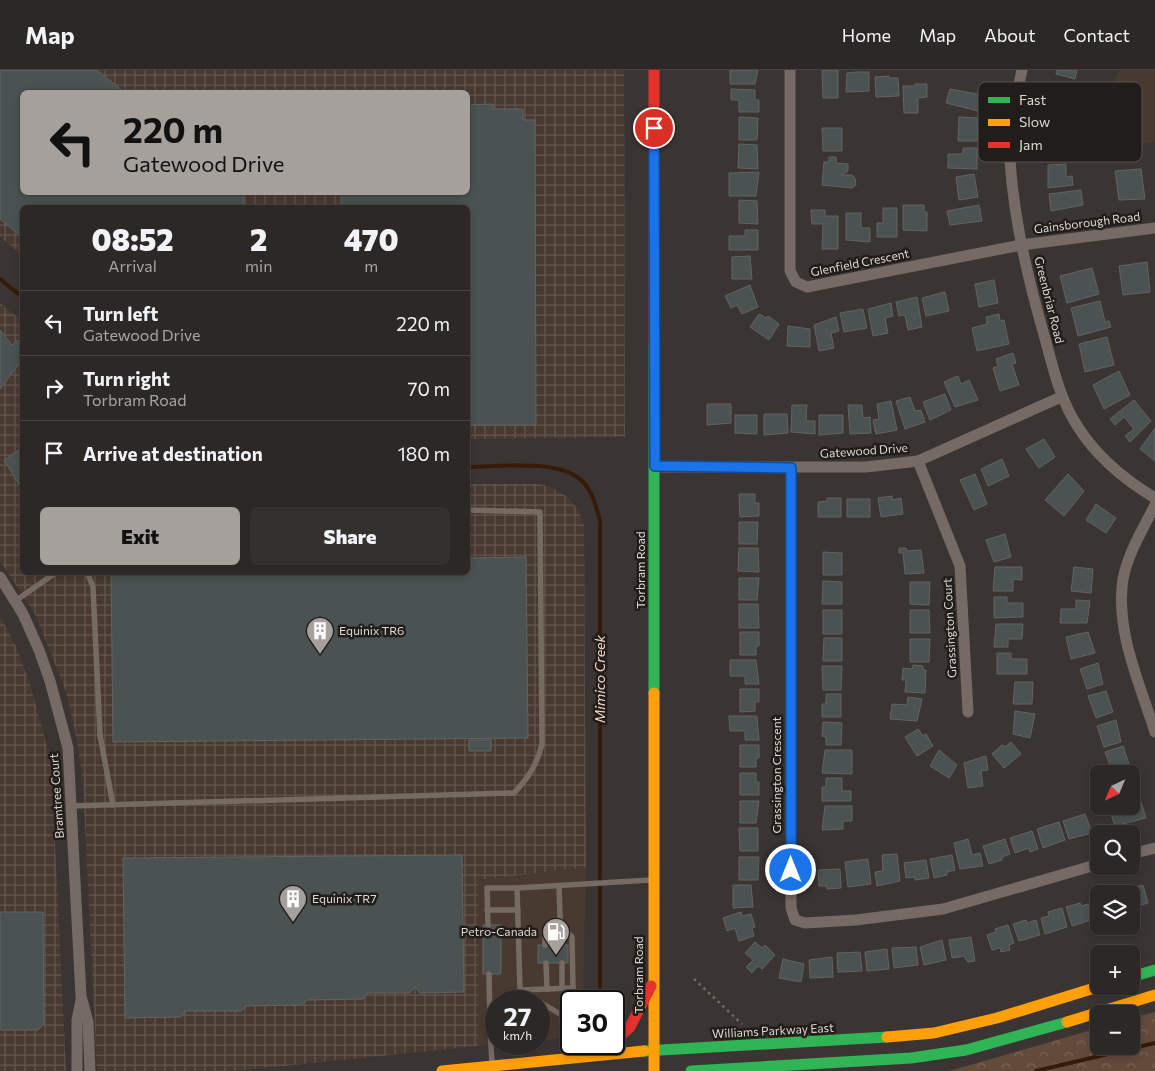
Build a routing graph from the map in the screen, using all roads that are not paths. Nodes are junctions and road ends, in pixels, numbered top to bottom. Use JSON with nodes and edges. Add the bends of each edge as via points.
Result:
{"nodes":[{"id":1,"x":654,"y":70,"type":"edge"},
{"id":2,"x":790,"y":70,"type":"edge"},
{"id":3,"x":1011,"y":162,"type":"edge"},
{"id":4,"x":1155,"y":228,"type":"edge"},
{"id":5,"x":1022,"y":245,"type":"junction"},
{"id":6,"x":1061,"y":397,"type":"junction"},
{"id":7,"x":918,"y":461,"type":"junction"},
{"id":8,"x":655,"y":466,"type":"junction"},
{"id":9,"x":791,"y":468,"type":"junction"},
{"id":10,"x":1155,"y":498,"type":"edge"},
{"id":11,"x":1155,"y":505,"type":"edge"},
{"id":12,"x":470,"y":510,"type":"edge"},
{"id":13,"x":53,"y":575,"type":"edge"},
{"id":14,"x":88,"y":575,"type":"edge"},
{"id":15,"x":0,"y":577,"type":"edge"},
{"id":16,"x":15,"y":601,"type":"junction"},
{"id":17,"x":968,"y":712,"type":"dead end"},
{"id":18,"x":1155,"y":732,"type":"edge"},
{"id":19,"x":113,"y":804,"type":"junction"},
{"id":20,"x":71,"y":806,"type":"junction"},
{"id":21,"x":1155,"y":848,"type":"edge"},
{"id":22,"x":1140,"y":852,"type":"edge"},
{"id":23,"x":1090,"y":867,"type":"edge"},
{"id":24,"x":654,"y":880,"type":"junction"},
{"id":25,"x":558,"y":886,"type":"junction"},
{"id":26,"x":517,"y":888,"type":"junction"},
{"id":27,"x":487,"y":910,"type":"junction"},
{"id":28,"x":518,"y":910,"type":"junction"},
{"id":29,"x":560,"y":924,"type":"junction"},
{"id":30,"x":488,"y":925,"type":"dead end"},
{"id":31,"x":545,"y":945,"type":"dead end"},
{"id":32,"x":561,"y":945,"type":"dead end"},
{"id":33,"x":546,"y":963,"type":"dead end"},
{"id":34,"x":562,"y":963,"type":"dead end"},
{"id":35,"x":1155,"y":970,"type":"edge"},
{"id":36,"x":489,"y":974,"type":"dead end"},
{"id":37,"x":1140,"y":974,"type":"edge"},
{"id":38,"x":653,"y":982,"type":"junction"},
{"id":39,"x":562,"y":988,"type":"junction"},
{"id":40,"x":573,"y":988,"type":"junction"},
{"id":41,"x":547,"y":989,"type":"junction"},
{"id":42,"x":1090,"y":989,"type":"edge"},
{"id":43,"x":489,"y":990,"type":"edge"},
{"id":44,"x":520,"y":990,"type":"joint"},
{"id":45,"x":1155,"y":995,"type":"edge"},
{"id":46,"x":81,"y":996,"type":"junction"},
{"id":47,"x":550,"y":1008,"type":"edge"},
{"id":48,"x":625,"y":1032,"type":"edge"},
{"id":49,"x":653,"y":1051,"type":"junction"},
{"id":50,"x":491,"y":1055,"type":"edge"},
{"id":51,"x":583,"y":1055,"type":"edge"},
{"id":52,"x":578,"y":1057,"type":"junction"},
{"id":53,"x":492,"y":1066,"type":"junction"},
{"id":54,"x":77,"y":1071,"type":"edge"},
{"id":55,"x":90,"y":1071,"type":"edge"},
{"id":56,"x":442,"y":1071,"type":"edge"},
{"id":57,"x":654,"y":1071,"type":"edge"},
{"id":58,"x":691,"y":1071,"type":"edge"}],
"edges":[{"from":1,"to":8,"type":"main road","name":"Torbram Road"},
{"from":2,"to":5,"type":"street","name":"Glenfield Crescent","via":[[790,271],[796,282],[808,288]]},
{"from":3,"to":5,"type":"street","name":"Greenbriar Road"},
{"from":4,"to":5,"type":"street","name":"Gainsborough Road"},
{"from":5,"to":6,"type":"street","name":"Greenbriar Road","via":[[1034,303]]},
{"from":6,"to":7,"type":"street","name":"Gatewood Drive"},
{"from":6,"to":10,"type":"street","name":"Greenbriar Road","via":[[1078,428],[1098,453],[1129,483]]},
{"from":7,"to":9,"type":"street","name":"Gatewood Drive","via":[[866,467]]},
{"from":7,"to":17,"type":"street","name":"Grassington Court","via":[[960,566]]},
{"from":8,"to":9,"type":"street","name":"Gatewood Drive"},
{"from":8,"to":24,"type":"main road","name":"Torbram Road"},
{"from":9,"to":23,"type":"street","name":"Grassington Crescent","via":[[791,908],[795,920],[805,923],[856,920],[943,909]]},
{"from":11,"to":18,"type":"street","via":[[1129,559],[1123,579],[1122,604],[1124,633]]},
{"from":12,"to":19,"type":"lane","via":[[540,512],[542,744],[530,776],[514,793]]},
{"from":13,"to":16,"type":"lane"},
{"from":14,"to":19,"type":"lane","via":[[93,587],[100,735]]},
{"from":15,"to":16,"type":"street","name":"Bramtree Court"},
{"from":16,"to":20,"type":"street","name":"Bramtree Court","via":[[40,650],[50,681],[68,748]]},
{"from":19,"to":20,"type":"lane"},
{"from":20,"to":46,"type":"street","name":"Bramtree Court"},
{"from":21,"to":22,"type":"street"},
{"from":24,"to":25,"type":"lane"},
{"from":24,"to":38,"type":"main road","name":"Torbram Road"},
{"from":25,"to":26,"type":"lane"},
{"from":25,"to":29,"type":"lane"},
{"from":26,"to":27,"type":"lane","via":[[488,888]]},
{"from":26,"to":28,"type":"lane"},
{"from":27,"to":28,"type":"lane"},
{"from":27,"to":30,"type":"lane"},
{"from":28,"to":44,"type":"lane"},
{"from":29,"to":31,"type":"lane","via":[[545,932]]},
{"from":29,"to":32,"type":"lane"},
{"from":29,"to":40,"type":"lane","via":[[572,937]]},
{"from":33,"to":41,"type":"lane"},
{"from":34,"to":39,"type":"lane"},
{"from":35,"to":37,"type":"main road"},
{"from":36,"to":43,"type":"lane"},
{"from":38,"to":48,"type":"main road"},
{"from":38,"to":49,"type":"main road","name":"Torbram Road"},
{"from":39,"to":40,"type":"lane"},
{"from":39,"to":41,"type":"lane"},
{"from":40,"to":47,"type":"lane","via":[[560,1014]]},
{"from":41,"to":44,"type":"lane"},
{"from":42,"to":49,"type":"main road","name":"Williams Parkway East","via":[[997,1018],[934,1033]]},
{"from":45,"to":58,"type":"main road","via":[[966,1050],[911,1058]]},
{"from":46,"to":54,"type":"street","name":"Bramtree Court","via":[[77,1020]]},
{"from":46,"to":55,"type":"street","name":"Bramtree Court","via":[[88,1022]]},
{"from":49,"to":52,"type":"main road","name":"Williams Parkway East"},
{"from":49,"to":57,"type":"main road","name":"Torbram Road"},
{"from":50,"to":53,"type":"lane"},
{"from":51,"to":52,"type":"main road"},
{"from":52,"to":53,"type":"main road","name":"Williams Parkway East"},
{"from":53,"to":56,"type":"main road","name":"Williams Parkway East"}]}
